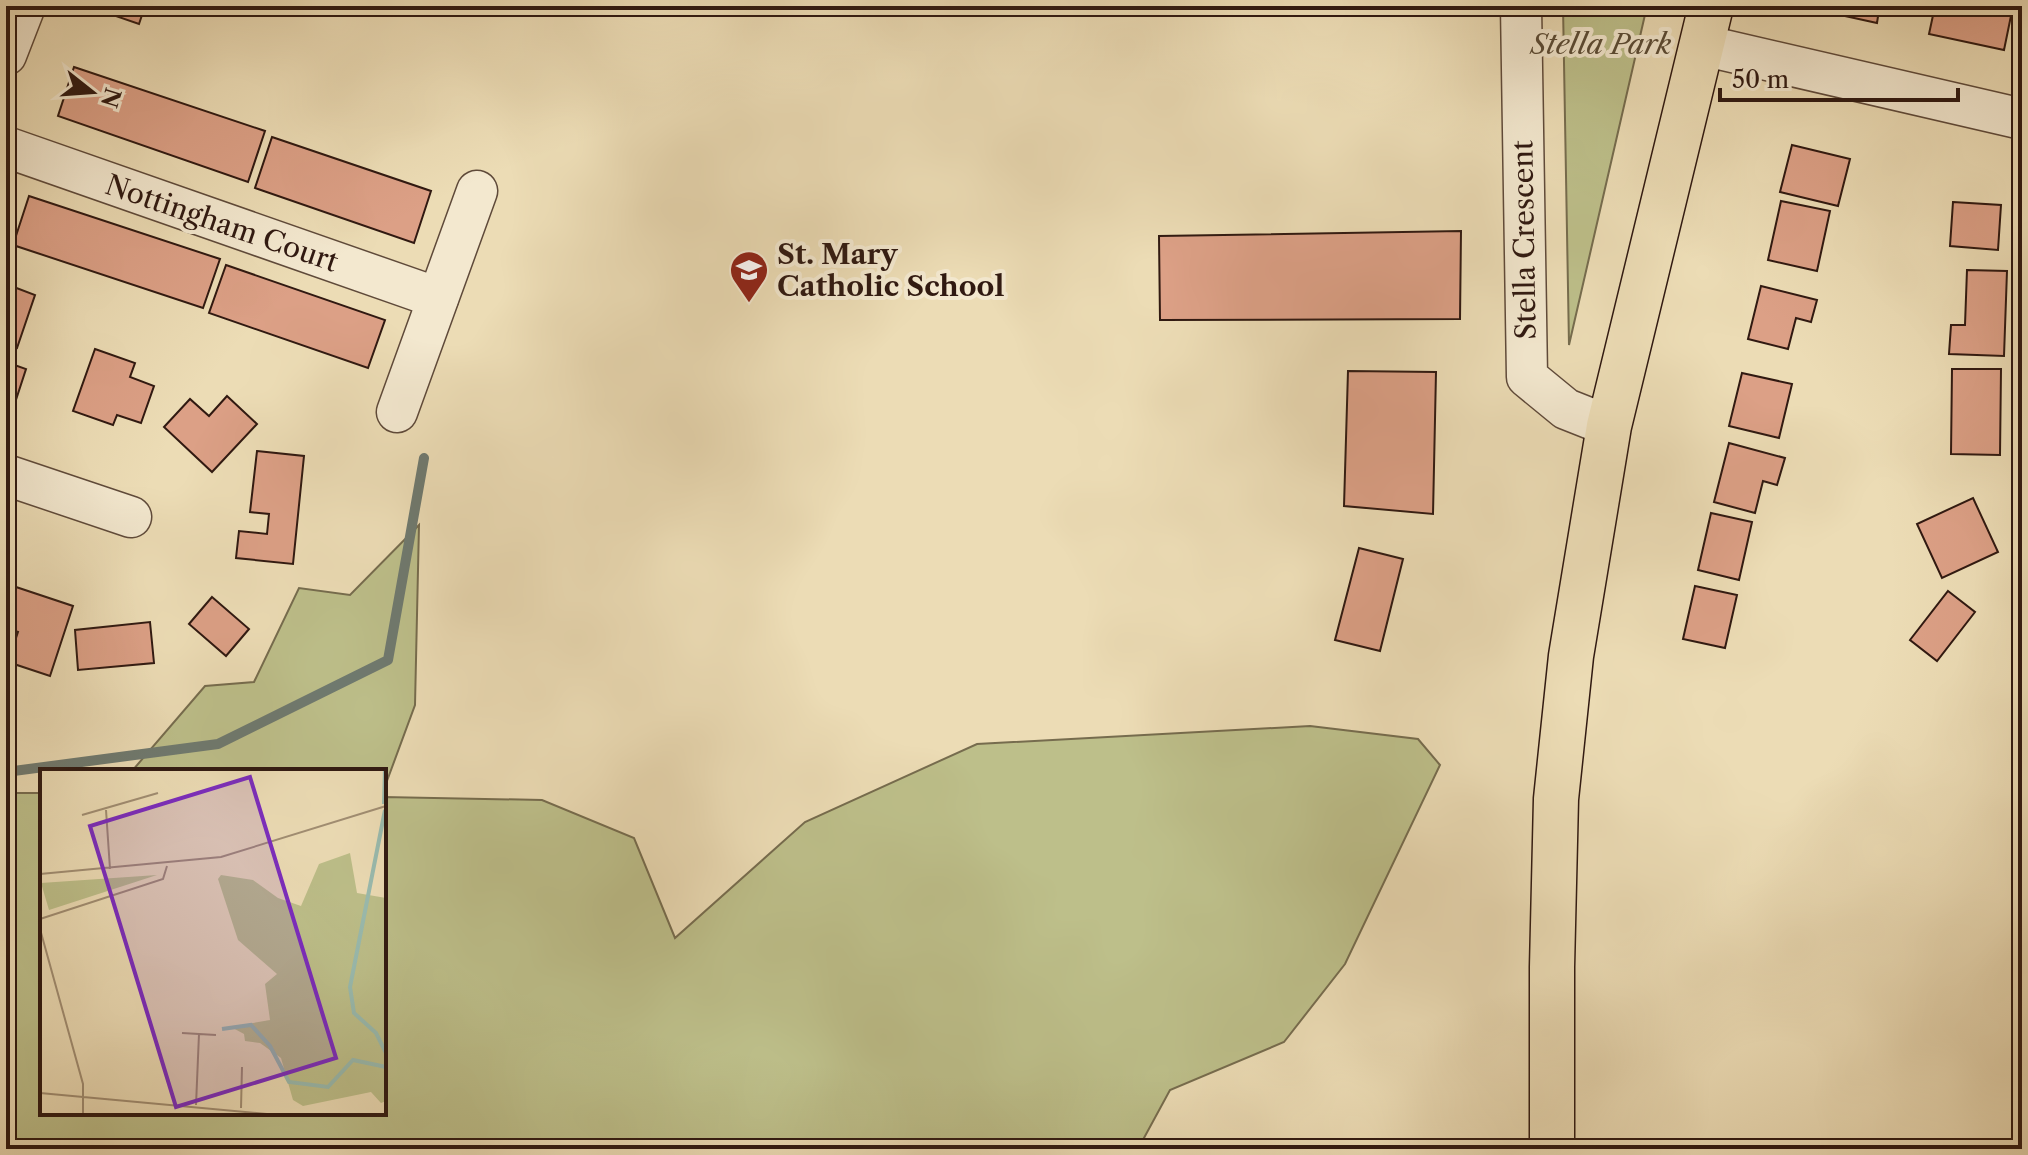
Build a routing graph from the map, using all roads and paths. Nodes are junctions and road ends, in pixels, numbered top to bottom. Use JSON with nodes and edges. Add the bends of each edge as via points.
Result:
{"nodes":[{"id":1,"x":25,"y":6,"type":"edge"},
{"id":2,"x":1521,"y":6,"type":"edge"},
{"id":3,"x":1706,"y":25,"type":"edge"},
{"id":4,"x":6,"y":54,"type":"edge"},
{"id":5,"x":2022,"y":119,"type":"edge"},
{"id":6,"x":6,"y":147,"type":"edge"},
{"id":7,"x":477,"y":191,"type":"dead end"},
{"id":8,"x":438,"y":298,"type":"junction"},
{"id":9,"x":397,"y":412,"type":"dead end"},
{"id":10,"x":1609,"y":426,"type":"junction"},
{"id":11,"x":6,"y":475,"type":"edge"},
{"id":12,"x":131,"y":517,"type":"dead end"},
{"id":13,"x":1552,"y":1149,"type":"edge"}],
"edges":[{"from":1,"to":4,"type":"street"},
{"from":2,"to":10,"type":"street","name":"Stella Crescent","via":[[1527,377],[1566,409]]},
{"from":3,"to":5,"type":"street"},
{"from":3,"to":10,"type":"main road"},
{"from":6,"to":8,"type":"street","name":"Nottingham Court"},
{"from":7,"to":8,"type":"street"},
{"from":8,"to":9,"type":"street"},
{"from":10,"to":13,"type":"main road","via":[[1571,656],[1556,799]]},
{"from":11,"to":12,"type":"street"}]}
